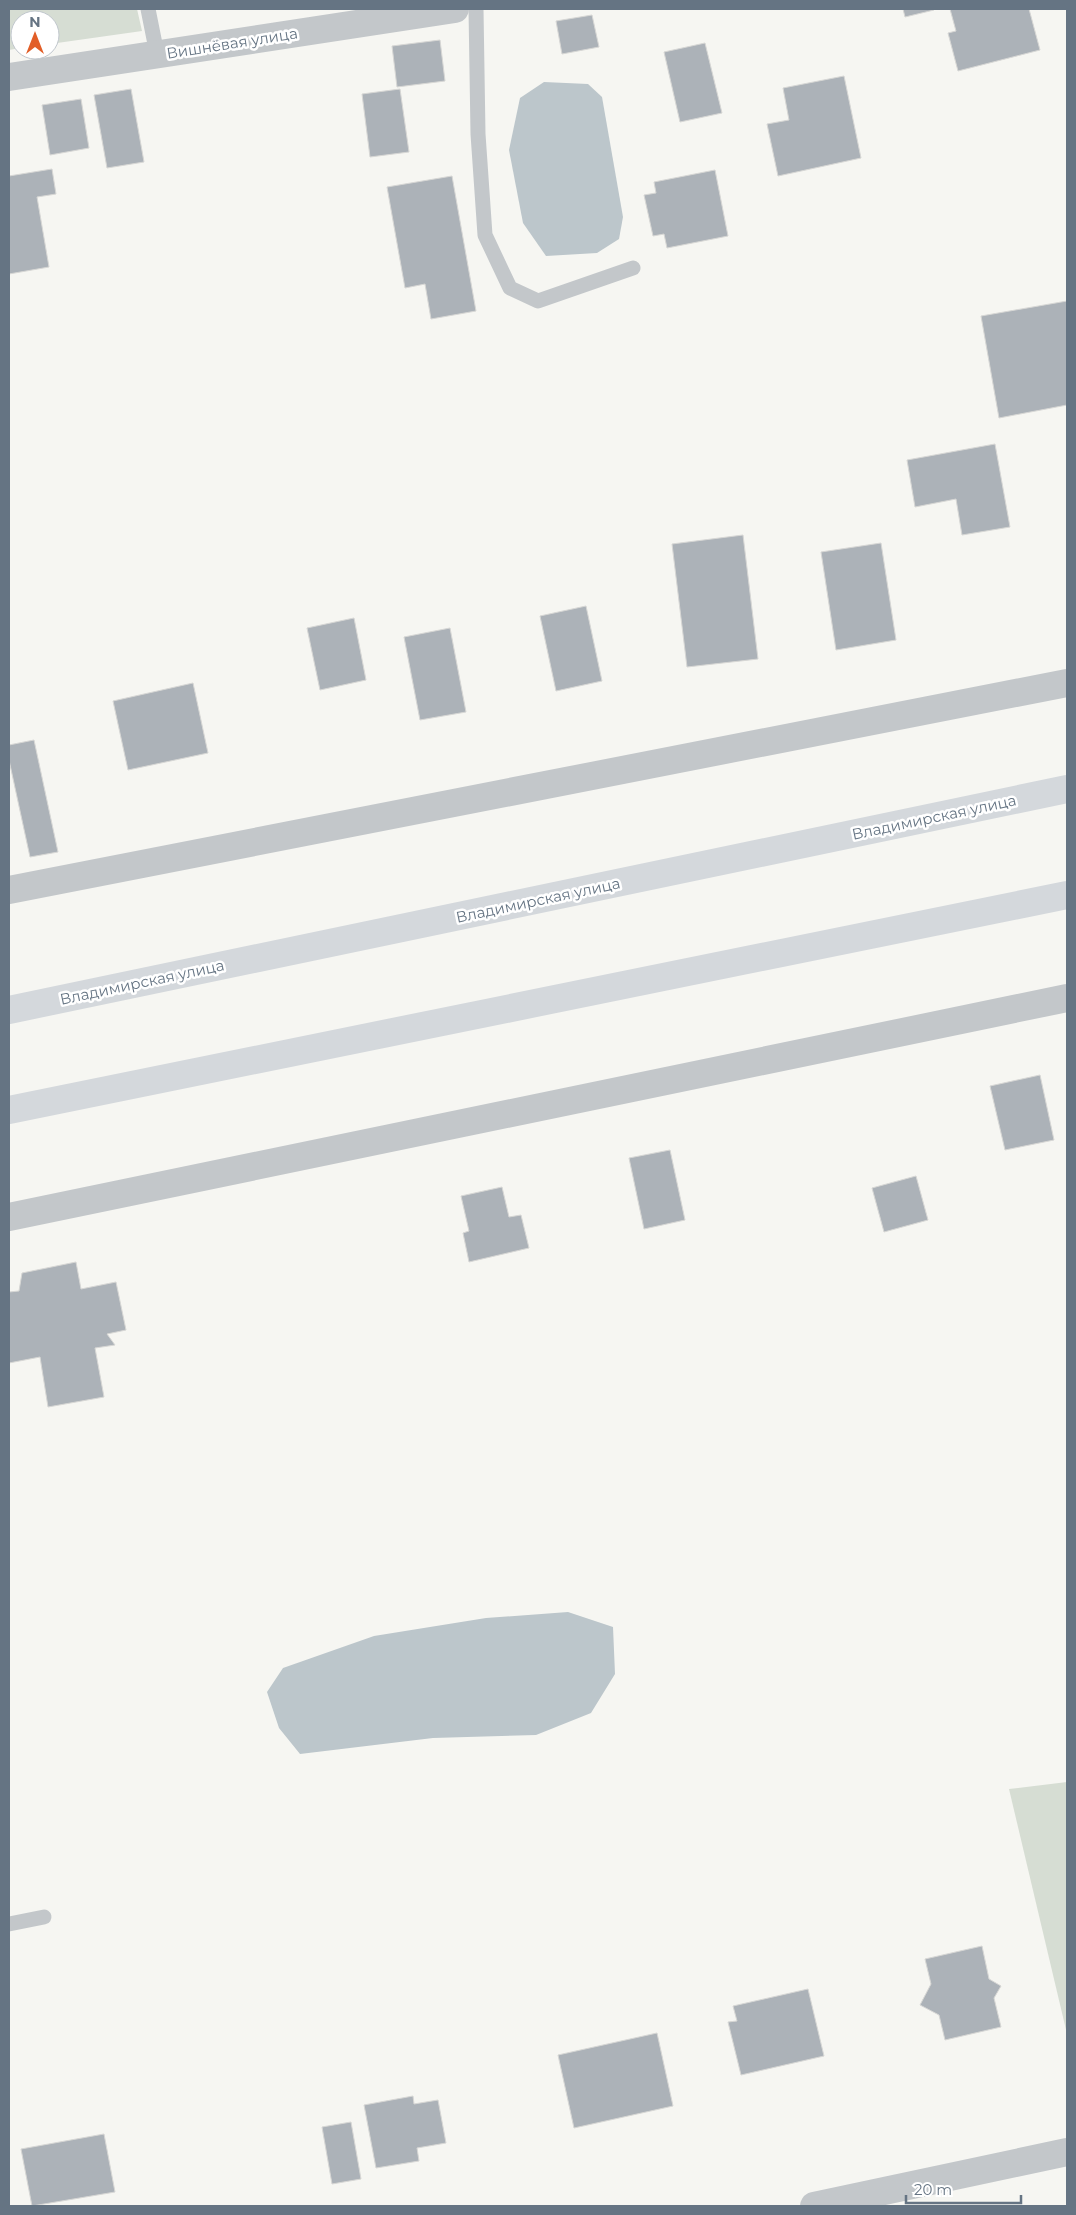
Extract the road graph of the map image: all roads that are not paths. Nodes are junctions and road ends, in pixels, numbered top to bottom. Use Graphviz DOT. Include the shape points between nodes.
graph roads {
  1 [pos="148,9"];
  2 [pos="455,9"];
  3 [pos="476,9"];
  4 [pos="157,54"];
  5 [pos="9,77"];
  6 [pos="633,268"];
  7 [pos="1067,683"];
  8 [pos="1067,789"];
  9 [pos="9,890"];
  10 [pos="1067,894"];
  11 [pos="1067,998"];
  12 [pos="9,1010"];
  13 [pos="9,1110"];
  14 [pos="9,1216"];
  15 [pos="44,1917"];
  16 [pos="9,1924"];
  17 [pos="1067,2152"];
  18 [pos="814,2206"];
  1 -- 4 [label="lane"];
  2 -- 4 [label="street, Вишнёвая улица"];
  3 -- 6 [label="lane" via="478,134 485,235 510,288 538,301"];
  4 -- 5 [label="street, Вишнёвая улица"];
  7 -- 9 [label="street"];
  8 -- 12 [label="highway, Владимирская улица"];
  10 -- 13 [label="highway"];
  11 -- 14 [label="street"];
  15 -- 16 [label="lane"];
  17 -- 18 [label="street"];
}
